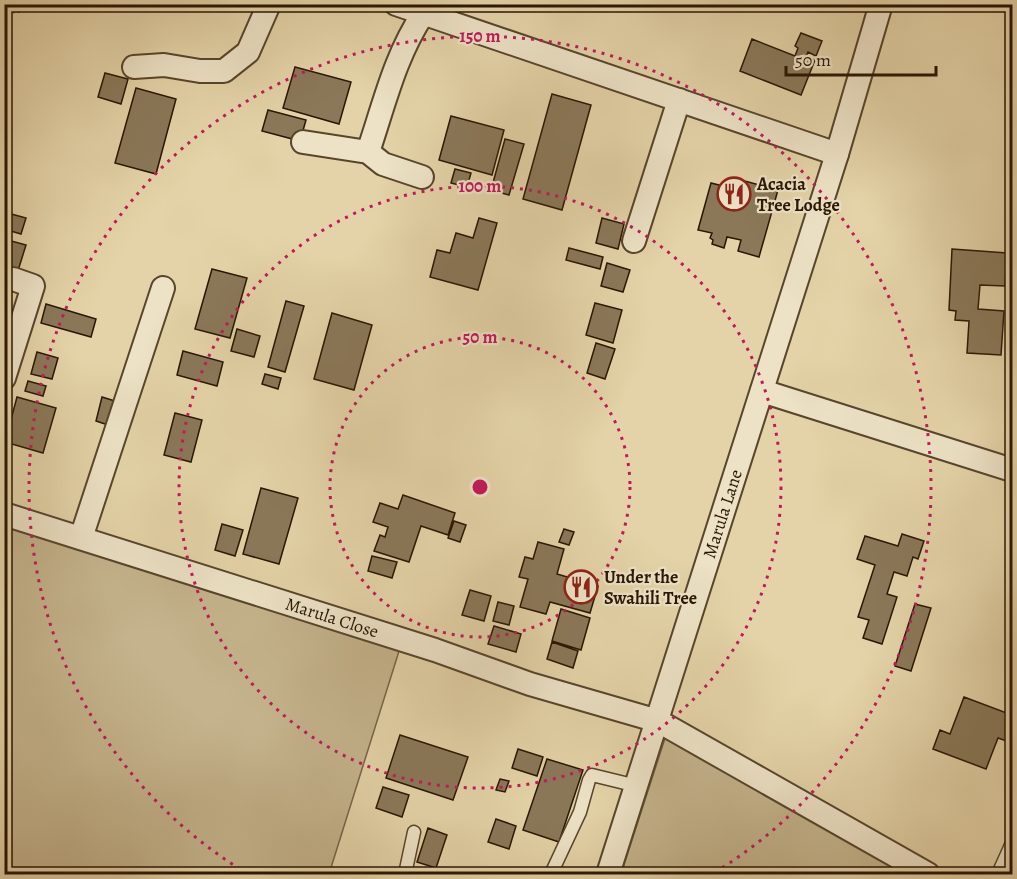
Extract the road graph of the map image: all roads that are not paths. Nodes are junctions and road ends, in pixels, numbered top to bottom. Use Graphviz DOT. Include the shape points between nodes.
graph roads {
  1 [pos="269,4"];
  2 [pos="396,4"];
  3 [pos="881,4"];
  4 [pos="423,14"];
  5 [pos="134,67"];
  6 [pos="679,100"];
  7 [pos="303,142"];
  8 [pos="368,152"];
  9 [pos="837,154"];
  10 [pos="422,177"];
  11 [pos="634,241"];
  12 [pos="13,279"];
  13 [pos="163,288"];
  14 [pos="4,378"];
  15 [pos="762,391"];
  16 [pos="1012,470"];
  17 [pos="4,514"];
  18 [pos="81,538"];
  19 [pos="658,721"];
  20 [pos="637,786"];
  21 [pos="414,832"];
  22 [pos="1012,843"];
  23 [pos="405,874"];
  24 [pos="550,874"];
  25 [pos="608,874"];
  26 [pos="928,874"];
  27 [pos="998,874"];
  1 -- 5 [label="street" via="248,52 224,71 164,65"];
  2 -- 4 [label="street"];
  3 -- 9 [label="street, Marula Lane"];
  4 -- 6 [label="street"];
  4 -- 8 [label="street" via="399,56"];
  6 -- 9 [label="street"];
  6 -- 11 [label="street"];
  7 -- 8 [label="street" via="330,137"];
  8 -- 10 [label="street" via="383,164"];
  9 -- 15 [label="street, Marula Lane"];
  12 -- 14 [label="street" via="33,286"];
  13 -- 18 [label="street"];
  15 -- 16 [label="street"];
  15 -- 19 [label="street, Marula Lane"];
  17 -- 18 [label="street, Marula Close"];
  18 -- 19 [label="street, Marula Close" via="530,684"];
  19 -- 20 [label="street, Marula Lane"];
  19 -- 26 [label="street, Marula Close"];
  20 -- 24 [label="lane" via="592,775 580,812"];
  20 -- 25 [label="street, Marula Lane"];
  21 -- 23 [label="lane"];
  22 -- 27 [label="lane"];
}
